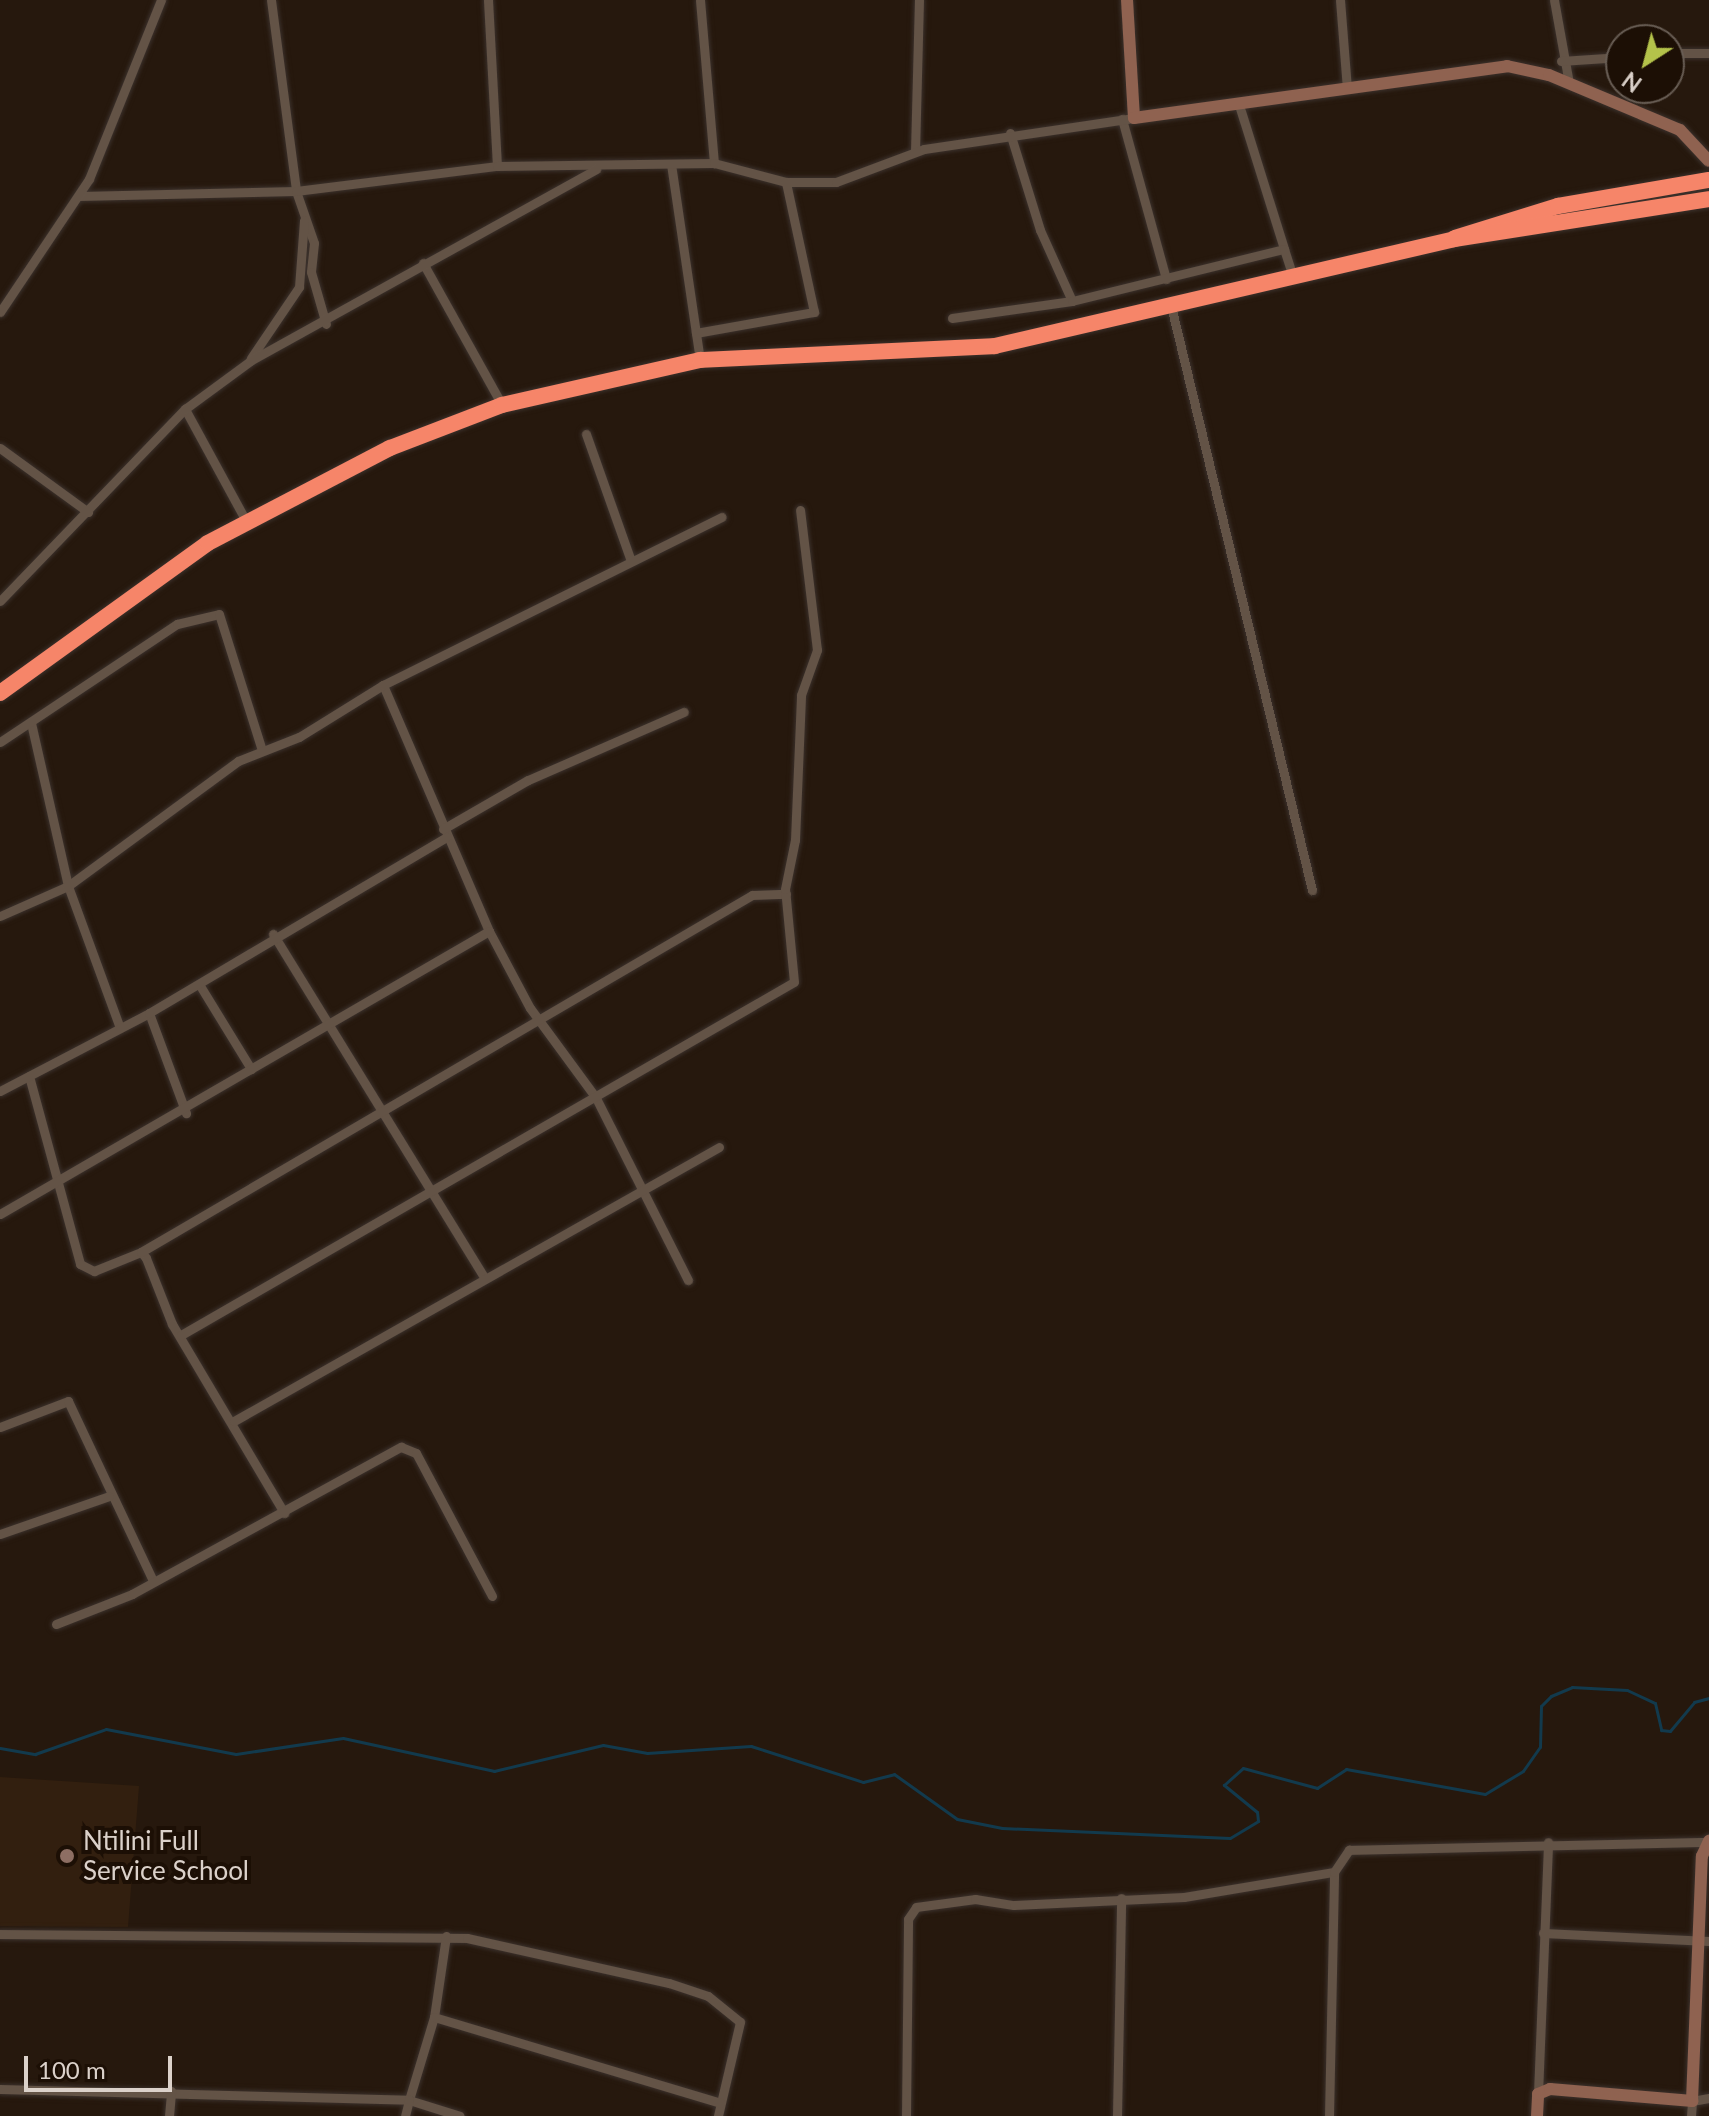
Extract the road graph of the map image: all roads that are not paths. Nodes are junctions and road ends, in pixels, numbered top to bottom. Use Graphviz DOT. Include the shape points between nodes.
graph roads {
  1 [pos="161,0"];
  2 [pos="271,0"];
  3 [pos="488,0"];
  4 [pos="700,0"];
  5 [pos="919,0"];
  6 [pos="1127,0"];
  7 [pos="1340,0"];
  8 [pos="1554,0"];
  9 [pos="1685,53"];
  10 [pos="1709,53"];
  11 [pos="1605,58"];
  12 [pos="1561,61"];
  13 [pos="1569,83"];
  14 [pos="1347,89"];
  15 [pos="1239,105"];
  16 [pos="1128,119"];
  17 [pos="1010,133"];
  18 [pos="915,152"];
  19 [pos="1709,161"];
  20 [pos="714,163"];
  21 [pos="671,164"];
  22 [pos="497,166"];
  23 [pos="601,166"];
  24 [pos="1709,180"];
  25 [pos="786,182"];
  26 [pos="296,191"];
  27 [pos="79,196"];
  28 [pos="1709,199"];
  29 [pos="1454,239"];
  30 [pos="1284,249"];
  31 [pos="423,263"];
  32 [pos="307,273"];
  33 [pos="1293,277"];
  34 [pos="1166,279"];
  35 [pos="1072,301"];
  36 [pos="1171,306"];
  37 [pos="0,312"];
  38 [pos="952,318"];
  39 [pos="326,324"];
  40 [pos="696,333"];
  41 [pos="700,360"];
  42 [pos="250,361"];
  43 [pos="502,405"];
  44 [pos="185,409"];
  45 [pos="586,434"];
  46 [pos="0,448"];
  47 [pos="800,510"];
  48 [pos="88,512"];
  49 [pos="722,517"];
  50 [pos="246,521"];
  51 [pos="631,561"];
  52 [pos="0,601"];
  53 [pos="383,685"];
  54 [pos="0,693"];
  55 [pos="684,712"];
  56 [pos="31,723"];
  57 [pos="0,742"];
  58 [pos="262,750"];
  59 [pos="445,833"];
  60 [pos="68,886"];
  61 [pos="1312,890"];
  62 [pos="786,894"];
  63 [pos="0,916"];
  64 [pos="489,931"];
  65 [pos="273,934"];
  66 [pos="199,984"];
  67 [pos="149,1013"];
  68 [pos="540,1018"];
  69 [pos="326,1020"];
  70 [pos="120,1028"];
  71 [pos="251,1069"];
  72 [pos="29,1076"];
  73 [pos="0,1091"];
  74 [pos="596,1098"];
  75 [pos="380,1108"];
  76 [pos="186,1113"];
  77 [pos="719,1147"];
  78 [pos="61,1183"];
  79 [pos="647,1187"];
  80 [pos="434,1190"];
  81 [pos="0,1214"];
  82 [pos="141,1252"];
  83 [pos="484,1277"];
  84 [pos="688,1280"];
  85 [pos="181,1335"];
  86 [pos="234,1421"];
  87 [pos="0,1427"];
  88 [pos="109,1496"];
  89 [pos="284,1513"];
  90 [pos="0,1534"];
  91 [pos="153,1581"];
  92 [pos="492,1596"];
  93 [pos="56,1624"];
  94 [pos="1548,1842"];
  95 [pos="1708,1842"];
  96 [pos="1334,1872"];
  97 [pos="1121,1898"];
  98 [pos="1543,1933"];
  99 [pos="0,1934"];
  100 [pos="446,1936"];
  101 [pos="1705,1941"];
  102 [pos="434,2017"];
  103 [pos="0,2089"];
  104 [pos="171,2091"];
  105 [pos="1538,2094"];
  106 [pos="1709,2098"];
  107 [pos="409,2100"];
  108 [pos="1692,2101"];
  109 [pos="720,2103"];
  110 [pos="169,2116"];
  111 [pos="405,2116"];
  112 [pos="460,2116"];
  113 [pos="718,2116"];
  114 [pos="906,2116"];
  115 [pos="1117,2116"];
  116 [pos="1329,2116"];
  117 [pos="1537,2116"];
  118 [pos="1691,2116"];
  1 -- 27 [label="street" via="110,135"];
  2 -- 26 [label="street"];
  3 -- 22 [label="street"];
  4 -- 20 [label="street"];
  5 -- 18 [label="street"];
  6 -- 16 [label="street"];
  7 -- 14 [label="street"];
  8 -- 12 [label="street"];
  9 -- 10 [label="street"];
  11 -- 12 [label="street"];
  12 -- 13 [label="street"];
  13 -- 14 [label="street" via="1507,66"];
  13 -- 19 [label="street" via="1680,130"];
  14 -- 15 [label="street"];
  15 -- 16 [label="street"];
  15 -- 30 [label="street"];
  16 -- 17 [label="street"];
  16 -- 34 [label="street"];
  17 -- 18 [label="street"];
  17 -- 35 [label="street" via="1040,230"];
  18 -- 25 [label="street" via="854,179"];
  20 -- 21 [label="street"];
  20 -- 25 [label="street"];
  21 -- 23 [label="street"];
  21 -- 40 [label="street"];
  22 -- 23 [label="street"];
  22 -- 26 [label="street"];
  23 -- 31 [label="street"];
  24 -- 29 [label="highway" via="1545,209"];
  25 -- 40 [label="street" via="814,312"];
  26 -- 27 [label="street"];
  26 -- 32 [label="street" via="305,217"];
  27 -- 37 [label="street"];
  28 -- 29 [label="highway"];
  29 -- 33 [label="highway"];
  30 -- 33 [label="street"];
  30 -- 34 [label="street"];
  31 -- 39 [label="street"];
  31 -- 43 [label="street"];
  32 -- 39 [label="street"];
  32 -- 42 [label="street"];
  33 -- 36 [label="highway"];
  34 -- 35 [label="street"];
  35 -- 38 [label="street"];
  36 -- 41 [label="highway" via="995,346"];
  36 -- 61 [label="street"];
  39 -- 42 [label="street"];
  40 -- 41 [label="street"];
  41 -- 43 [label="highway"];
  42 -- 44 [label="street"];
  43 -- 50 [label="highway" via="390,448"];
  44 -- 48 [label="street"];
  44 -- 50 [label="street"];
  45 -- 51 [label="street"];
  46 -- 48 [label="street"];
  47 -- 62 [label="street" via="817,650 801,695"];
  48 -- 52 [label="street"];
  49 -- 51 [label="street"];
  50 -- 54 [label="highway"];
  51 -- 53 [label="street"];
  53 -- 58 [label="street" via="299,737"];
  53 -- 59 [label="street"];
  55 -- 59 [label="street" via="541,773"];
  56 -- 57 [label="street"];
  56 -- 58 [label="street" via="177,624 219,614"];
  56 -- 60 [label="street"];
  58 -- 60 [label="street"];
  59 -- 64 [label="street"];
  59 -- 65 [label="street"];
  60 -- 63 [label="street"];
  60 -- 70 [label="street"];
  62 -- 68 [label="street" via="752,895"];
  62 -- 74 [label="street" via="794,982"];
  64 -- 68 [label="street"];
  64 -- 69 [label="street"];
  65 -- 66 [label="street"];
  65 -- 69 [label="street"];
  66 -- 67 [label="street"];
  66 -- 71 [label="street"];
  67 -- 70 [label="street"];
  67 -- 76 [label="street"];
  68 -- 74 [label="street"];
  68 -- 75 [label="street"];
  69 -- 71 [label="street"];
  69 -- 75 [label="street"];
  70 -- 72 [label="street"];
  71 -- 76 [label="street"];
  72 -- 73 [label="street"];
  72 -- 78 [label="street"];
  74 -- 79 [label="street"];
  74 -- 80 [label="street"];
  75 -- 80 [label="street"];
  75 -- 82 [label="street"];
  76 -- 78 [label="street"];
  77 -- 79 [label="street"];
  78 -- 81 [label="street"];
  78 -- 82 [label="street" via="80,1264 94,1271"];
  79 -- 83 [label="street"];
  79 -- 84 [label="street"];
  80 -- 83 [label="street"];
  80 -- 85 [label="street"];
  82 -- 85 [label="street"];
  83 -- 86 [label="street" via="301,1389"];
  85 -- 86 [label="street"];
  86 -- 89 [label="street"];
  87 -- 88 [label="street" via="68,1401"];
  88 -- 90 [label="street"];
  88 -- 91 [label="street"];
  89 -- 91 [label="street"];
  89 -- 92 [label="street" via="410,1447"];
  91 -- 93 [label="street"];
  94 -- 95 [label="street"];
  94 -- 96 [label="street" via="1361,1848 1344,1854"];
  94 -- 98 [label="street"];
  95 -- 101 [label="street"];
  96 -- 97 [label="street" via="1232,1892"];
  96 -- 116 [label="street"];
  97 -- 114 [label="street" via="1014,1905 966,1900 910,1912"];
  97 -- 115 [label="street"];
  98 -- 101 [label="street"];
  98 -- 105 [label="street"];
  99 -- 100 [label="street"];
  100 -- 102 [label="street"];
  100 -- 109 [label="street" via="669,1983 724,2006 740,2030"];
  101 -- 108 [label="street"];
  102 -- 107 [label="street"];
  102 -- 109 [label="street"];
  103 -- 104 [label="street"];
  104 -- 107 [label="street"];
  104 -- 110 [label="street"];
  105 -- 108 [label="street" via="1557,2089"];
  105 -- 117 [label="street"];
  106 -- 108 [label="street"];
  107 -- 111 [label="street"];
  107 -- 112 [label="street"];
  108 -- 118 [label="street"];
  109 -- 113 [label="street"];
}
